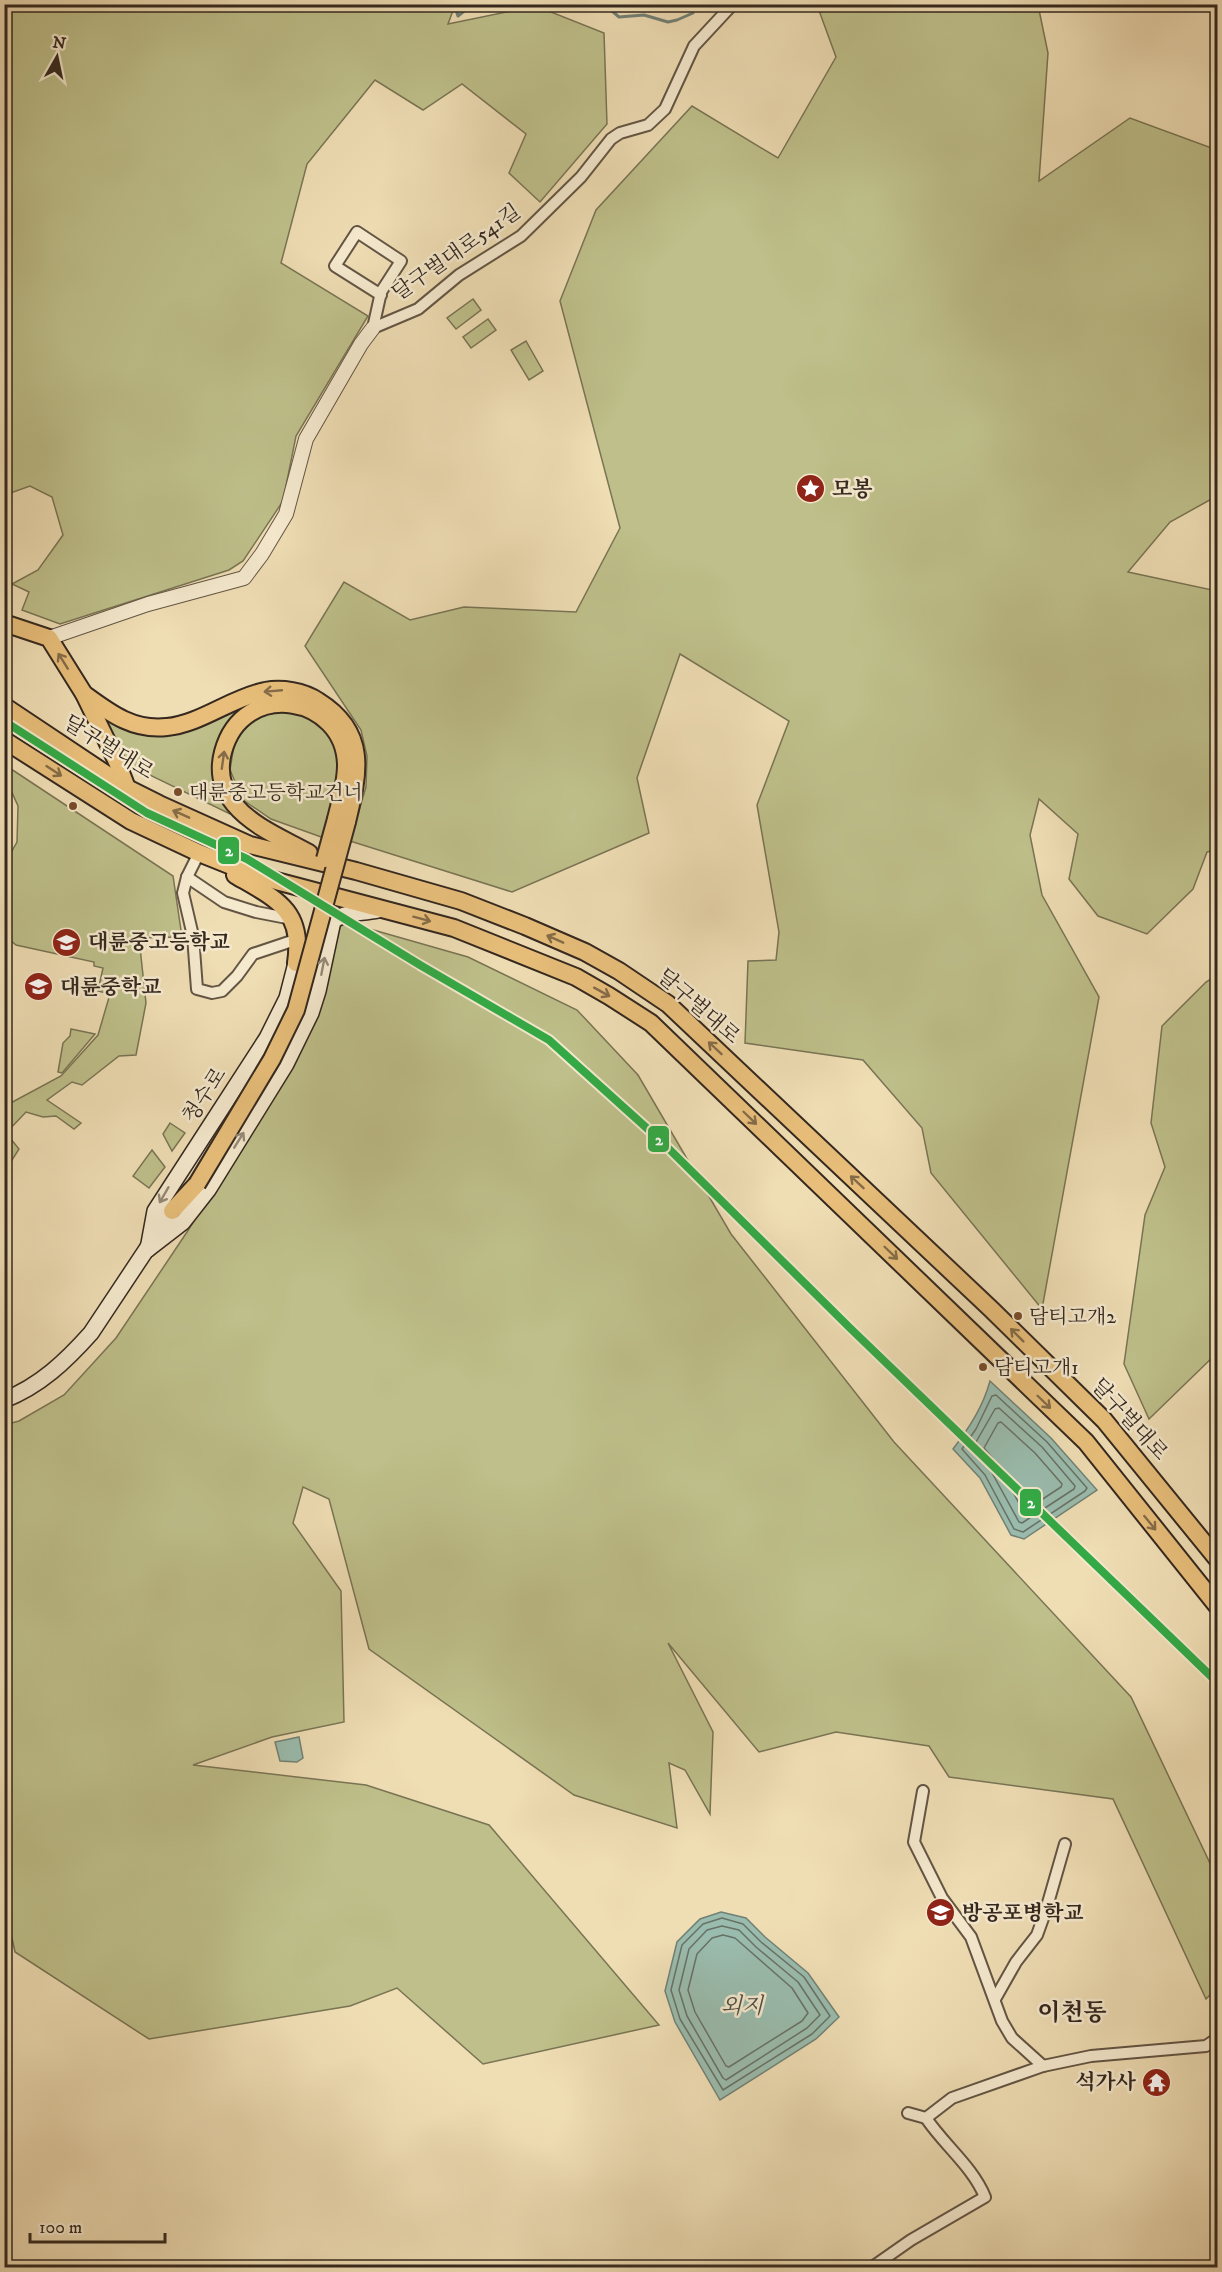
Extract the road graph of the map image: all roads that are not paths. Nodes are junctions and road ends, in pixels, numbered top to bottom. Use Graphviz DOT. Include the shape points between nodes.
graph roads {
  1 [pos="733,4"];
  2 [pos="381,295"];
  3 [pos="373,328"];
  4 [pos="4,623"];
  5 [pos="49,639"];
  6 [pos="84,694"];
  7 [pos="4,706"];
  8 [pos="4,740"];
  9 [pos="127,788"];
  10 [pos="341,820"];
  11 [pos="205,855"];
  12 [pos="356,871"];
  13 [pos="187,878"];
  14 [pos="383,908"];
  15 [pos="292,919"];
  16 [pos="298,939"];
  17 [pos="296,963"];
  18 [pos="198,1184"];
  19 [pos="172,1212"];
  20 [pos="148,1249"];
  21 [pos="5,1399"];
  22 [pos="1218,1560"];
  23 [pos="1218,1607"];
  24 [pos="923,1791"];
  25 [pos="1065,1844"];
  26 [pos="995,1999"];
  27 [pos="1218,2038"];
  28 [pos="1043,2066"];
  29 [pos="908,2113"];
  30 [pos="926,2118"];
  31 [pos="871,2268"];
  1 -- 3 [label="street, 달구벌대로541길" via="694,46 665,109 648,125 610,139 581,177 521,236 459,275 418,309"];
  2 -- 2 [label="street" via="401,261 357,232 335,266"];
  2 -- 3 [label="street"];
  3 -- 5 [label="street" via="306,439 286,514 244,578 148,604"];
  4 -- 5 [label="main road"];
  6 -- 5 [label="main road, one-way"];
  6 -- 9 [label="main road"];
  10 -- 6 [label="main road, one-way" via="356,784 356,754 348,728 335,711 310,696 286,690 267,691 168,727 142,727 113,715"];
  7 -- 9 [label="main road, 달구벌대로"];
  8 -- 11 [label="main road, one-way" via="131,822"];
  12 -- 9 [label="main road, 달구벌대로, one-way" via="250,845"];
  12 -- 10 [label="main road, one-way" via="311,854 252,822 232,802 221,775 222,759 238,721 261,706 290,703 314,711 331,724 344,749 346,765"];
  10 -- 18 [label="main road, bridge" via="287,1006"];
  11 -- 13 [label="street"];
  11 -- 14 [label="main road" via="244,871"];
  11 -- 15 [label="main road" via="270,896"];
  22 -- 12 [label="main road, 달구벌대로, one-way" via="1104,1420 668,1004 619,971 550,936 461,901"];
  13 -- 15 [label="street" via="225,902"];
  13 -- 16 [label="street" via="183,893 193,936 197,989 222,991 253,954"];
  18 -- 14 [label="main road, one-way" via="286,1064 311,1013 333,921 354,911"];
  14 -- 23 [label="main road, one-way" via="454,928 556,969 651,1023 1086,1442"];
  15 -- 16 [label="main road"];
  16 -- 17 [label="main road"];
  17 -- 20 [label="main road, 청수로, one-way" via="287,998 267,1038 155,1211"];
  18 -- 19 [label="main road"];
  18 -- 20 [label="main road" via="183,1222"];
  19 -- 20 [label="main road, 청수로"];
  20 -- 21 [label="main road, 청수로" via="91,1333 75,1350 29,1389"];
  24 -- 26 [label="street" via="914,1842 942,1898 971,1937"];
  25 -- 26 [label="street" via="1037,1935"];
  26 -- 28 [label="street" via="1012,2038"];
  27 -- 28 [label="street" via="1206,2046 1091,2056"];
  28 -- 30 [label="street" via="952,2098"];
  29 -- 30 [label="street"];
  30 -- 31 [label="street" via="979,2183 985,2198"];
}
